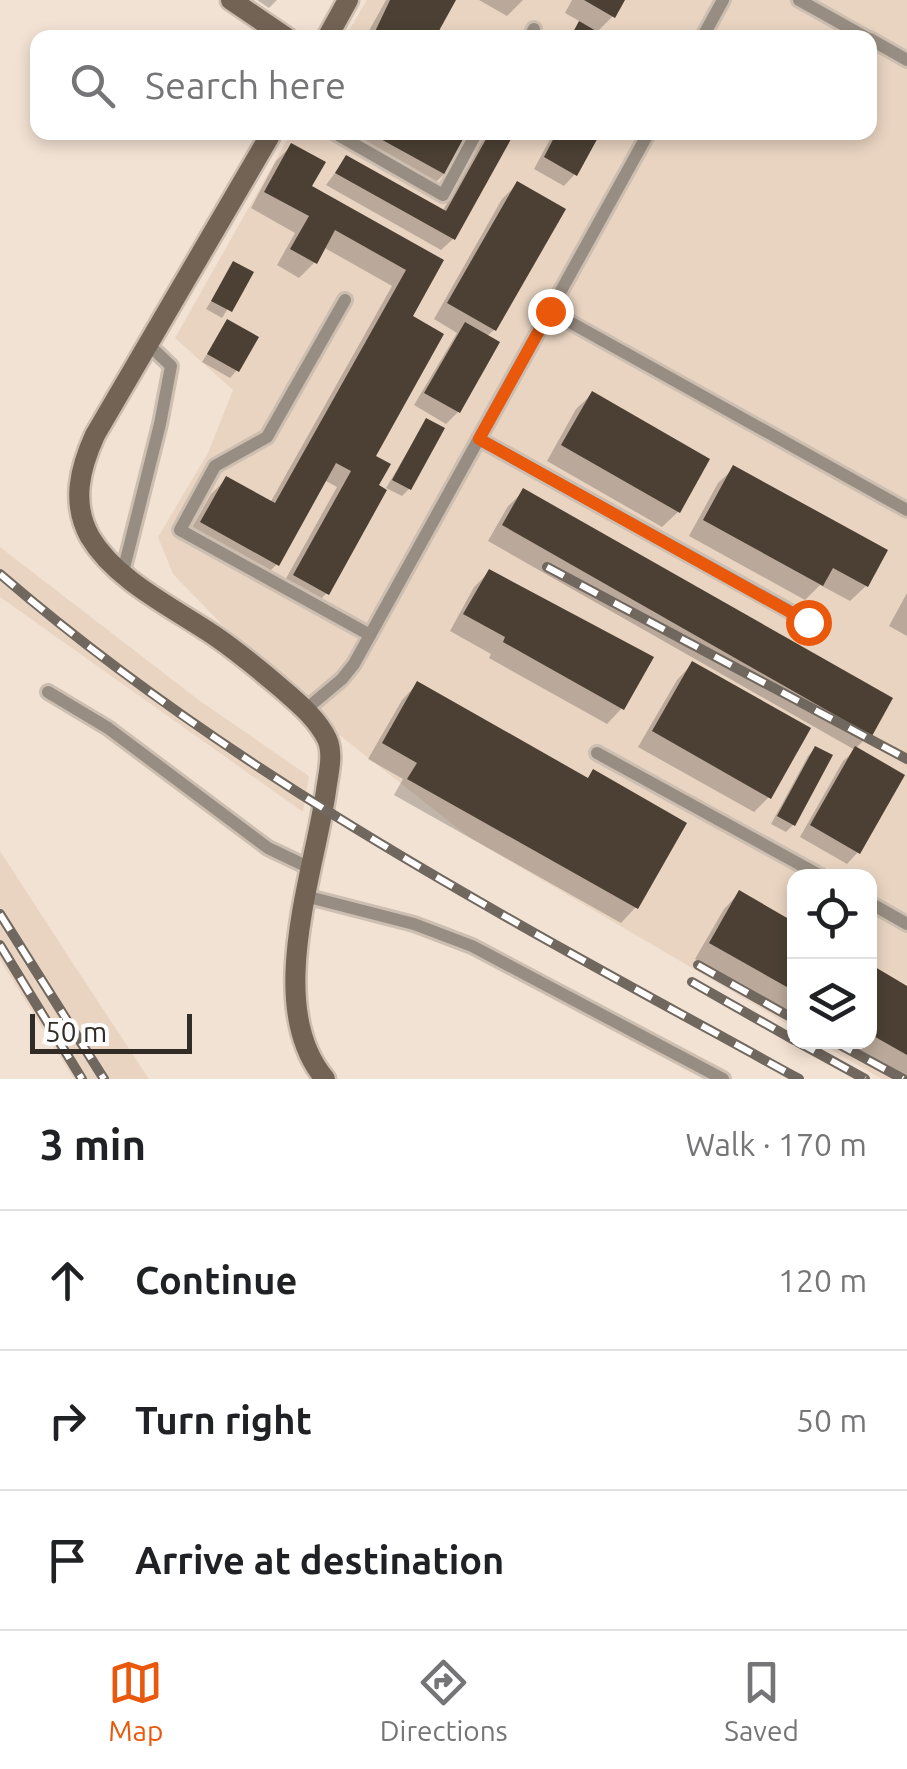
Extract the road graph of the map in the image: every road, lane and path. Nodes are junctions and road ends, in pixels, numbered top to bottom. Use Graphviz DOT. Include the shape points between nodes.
graph roads {
  1 [pos="230,0"];
  2 [pos="348,0"];
  3 [pos="723,0"];
  4 [pos="799,0"];
  5 [pos="275,30"];
  6 [pos="331,30"];
  7 [pos="706,30"];
  8 [pos="853,30"];
  9 [pos="877,43"];
  10 [pos="907,60"];
  11 [pos="267,140"];
  12 [pos="348,140"];
  13 [pos="472,140"];
  14 [pos="645,140"];
  15 [pos="344,300"];
  16 [pos="550,311"];
  17 [pos="148,344"];
  18 [pos="479,439"];
  19 [pos="907,510"];
  20 [pos="123,572"];
  21 [pos="808,622"];
  22 [pos="370,635"];
  23 [pos="48,692"];
  24 [pos="305,710"];
  25 [pos="597,753"];
  26 [pos="310,868"];
  27 [pos="808,869"];
  28 [pos="305,896"];
  29 [pos="877,908"];
  30 [pos="907,924"];
  31 [pos="325,1079"];
  32 [pos="723,1079"];
  1 -- 5 [label="street"];
  2 -- 6 [label="street"];
  3 -- 7 [label="lane"];
  4 -- 8 [label="lane"];
  9 -- 10 [label="lane"];
  11 -- 17 [label="street"];
  12 -- 13 [label="lane" via="444,195"];
  14 -- 16 [label="lane"];
  15 -- 22 [label="lane" via="267,437 214,466 180,530"];
  16 -- 18 [label="lane"];
  16 -- 19 [label="lane"];
  17 -- 20 [label="lane" via="171,366"];
  17 -- 20 [label="street" via="95,435 78,484 90,536"];
  18 -- 21 [label="lane"];
  18 -- 22 [label="lane"];
  20 -- 24 [label="street"];
  22 -- 24 [label="lane" via="342,679"];
  23 -- 26 [label="lane" via="108,728 268,848"];
  24 -- 26 [label="street" via="328,741 330,760"];
  25 -- 27 [label="lane"];
  26 -- 28 [label="street"];
  28 -- 31 [label="street" via="300,1030 307,1055"];
  28 -- 32 [label="lane" via="472,946"];
  29 -- 30 [label="lane"];
}
